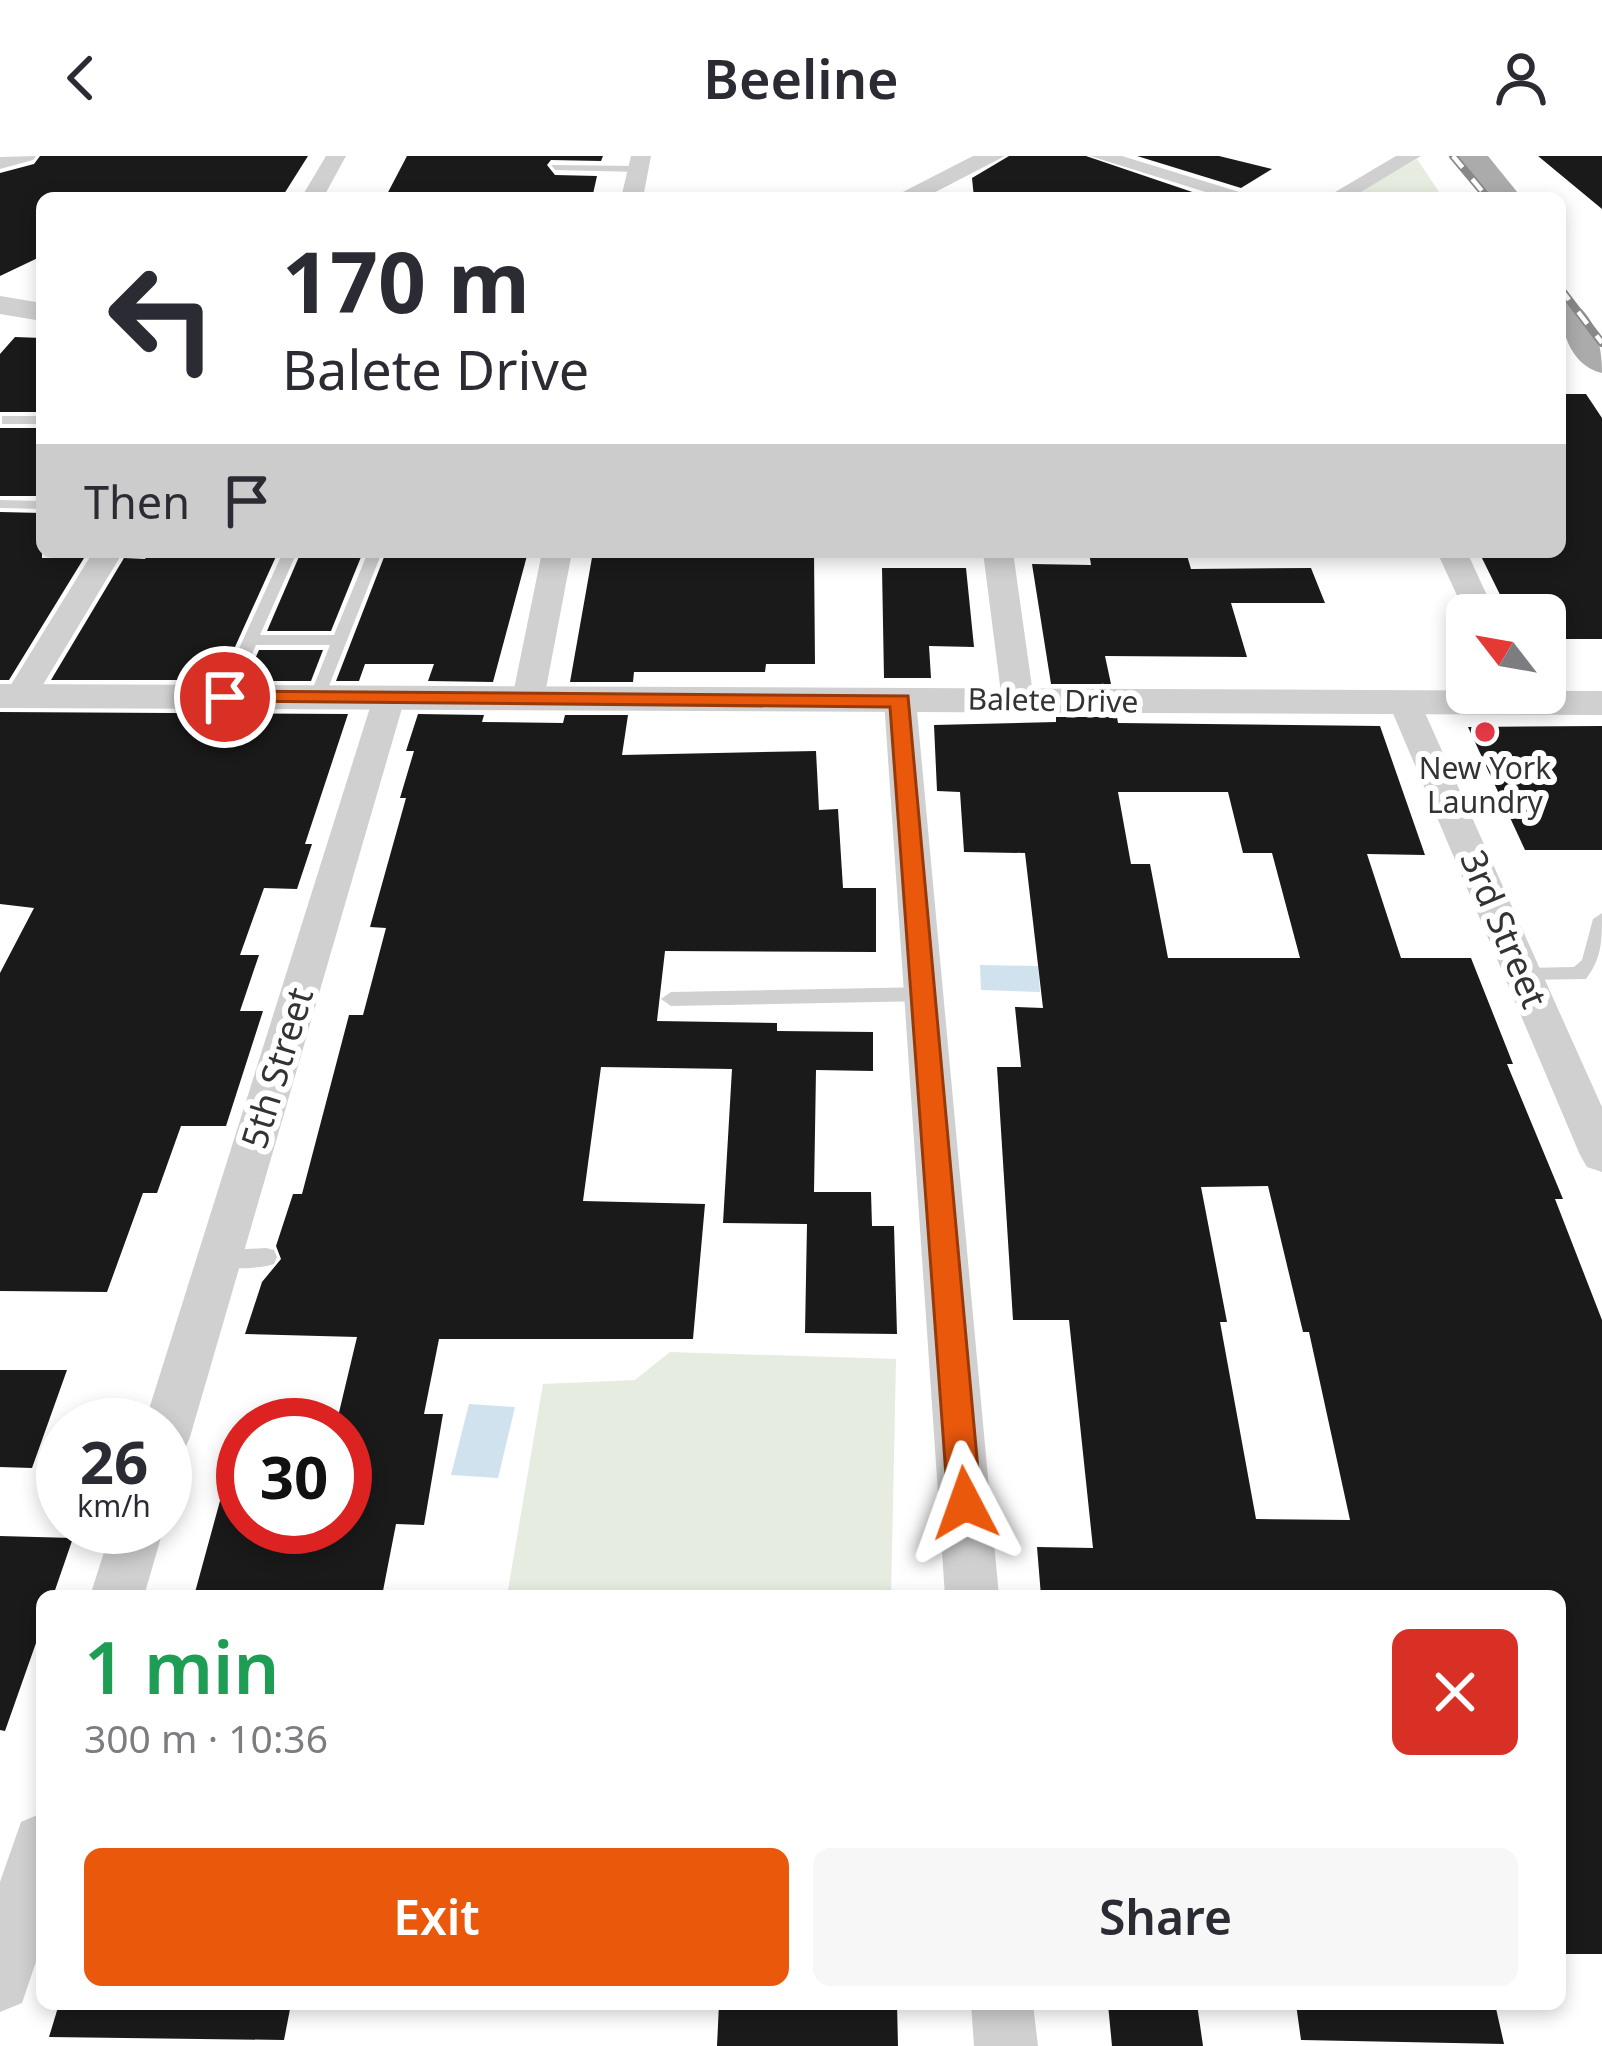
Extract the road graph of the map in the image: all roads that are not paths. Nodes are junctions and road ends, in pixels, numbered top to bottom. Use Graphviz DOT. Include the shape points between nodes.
graph roads {
  1 [pos="26,156"];
  2 [pos="336,156"];
  3 [pos="993,156"];
  4 [pos="1100,156"];
  5 [pos="1411,156"];
  6 [pos="1442,156"];
  7 [pos="1472,156"];
  8 [pos="640,162"];
  9 [pos="0,163"];
  10 [pos="556,167"];
  11 [pos="945,189"];
  12 [pos="315,192"];
  13 [pos="633,192"];
  14 [pos="1227,192"];
  15 [pos="1347,192"];
  16 [pos="1469,192"];
  17 [pos="1501,192"];
  18 [pos="1566,274"];
  19 [pos="0,305"];
  20 [pos="36,311"];
  21 [pos="1566,316"];
  22 [pos="1602,319"];
  23 [pos="1602,362"];
  24 [pos="2,420"];
  25 [pos="36,420"];
  26 [pos="0,504"];
  27 [pos="36,505"];
  28 [pos="104,558"];
  29 [pos="287,558"];
  30 [pos="373,558"];
  31 [pos="556,558"];
  32 [pos="999,558"];
  33 [pos="1455,558"];
  34 [pos="1471,594"];
  35 [pos="249,640"];
  36 [pos="340,640"];
  37 [pos="10,696"];
  38 [pos="225,697"];
  39 [pos="316,698"];
  40 [pos="389,698"];
  41 [pos="528,699"];
  42 [pos="900,700"];
  43 [pos="1018,701"];
  44 [pos="1566,701"];
  45 [pos="1446,702"];
  46 [pos="1602,703"];
  47 [pos="1405,704"];
  48 [pos="1602,919"];
  49 [pos="1524,975"];
  50 [pos="927,994"];
  51 [pos="671,999"];
  52 [pos="1602,1155"];
  53 [pos="266,1257"];
  54 [pos="220,1258"];
  55 [pos="177,1398"];
  56 [pos="130,1554"];
  57 [pos="119,1590"];
  58 [pos="972,1590"];
  59 [pos="36,1863"];
  60 [pos="0,1981"];
  61 [pos="1003,2010"];
  62 [pos="1006,2046"];
  1 -- 9 [label="street"];
  2 -- 12 [label="street"];
  3 -- 11 [label="street"];
  4 -- 14 [label="street"];
  5 -- 15 [label="street"];
  6 -- 16 [label="main road"];
  7 -- 17 [label="main road"];
  8 -- 10 [label="lane"];
  8 -- 13 [label="street"];
  18 -- 22 [label="main road"];
  19 -- 20 [label="street"];
  21 -- 23 [label="main road"];
  24 -- 25 [label="lane"];
  26 -- 27 [label="lane"];
  28 -- 37 [label="street"];
  29 -- 35 [label="lane"];
  30 -- 36 [label="lane"];
  31 -- 41 [label="street"];
  32 -- 43 [label="street"];
  33 -- 34 [label="street"];
  35 -- 36 [label="lane"];
  35 -- 38 [label="lane"];
  36 -- 39 [label="lane"];
  37 -- 38 [label="street, Balete Drive"];
  38 -- 39 [label="street, Balete Drive"];
  39 -- 40 [label="street, Balete Drive"];
  40 -- 41 [label="street, Balete Drive"];
  40 -- 54 [label="street, 5th Street"];
  41 -- 42 [label="street, Balete Drive"];
  42 -- 43 [label="street, Balete Drive"];
  42 -- 50 [label="street"];
  43 -- 47 [label="street, Balete Drive"];
  44 -- 46 [label="street, Balete Drive"];
  45 -- 47 [label="street, Balete Drive"];
  47 -- 49 [label="street, 3rd Street"];
  48 -- 49 [label="lane" via="1595,955 1579,974"];
  49 -- 52 [label="street, 3rd Street"];
  50 -- 51 [label="lane"];
  50 -- 58 [label="street"];
  53 -- 54 [label="lane"];
  54 -- 55 [label="street, 5th Street"];
  56 -- 57 [label="street"];
  59 -- 60 [label="street"];
  61 -- 62 [label="street"];
}
